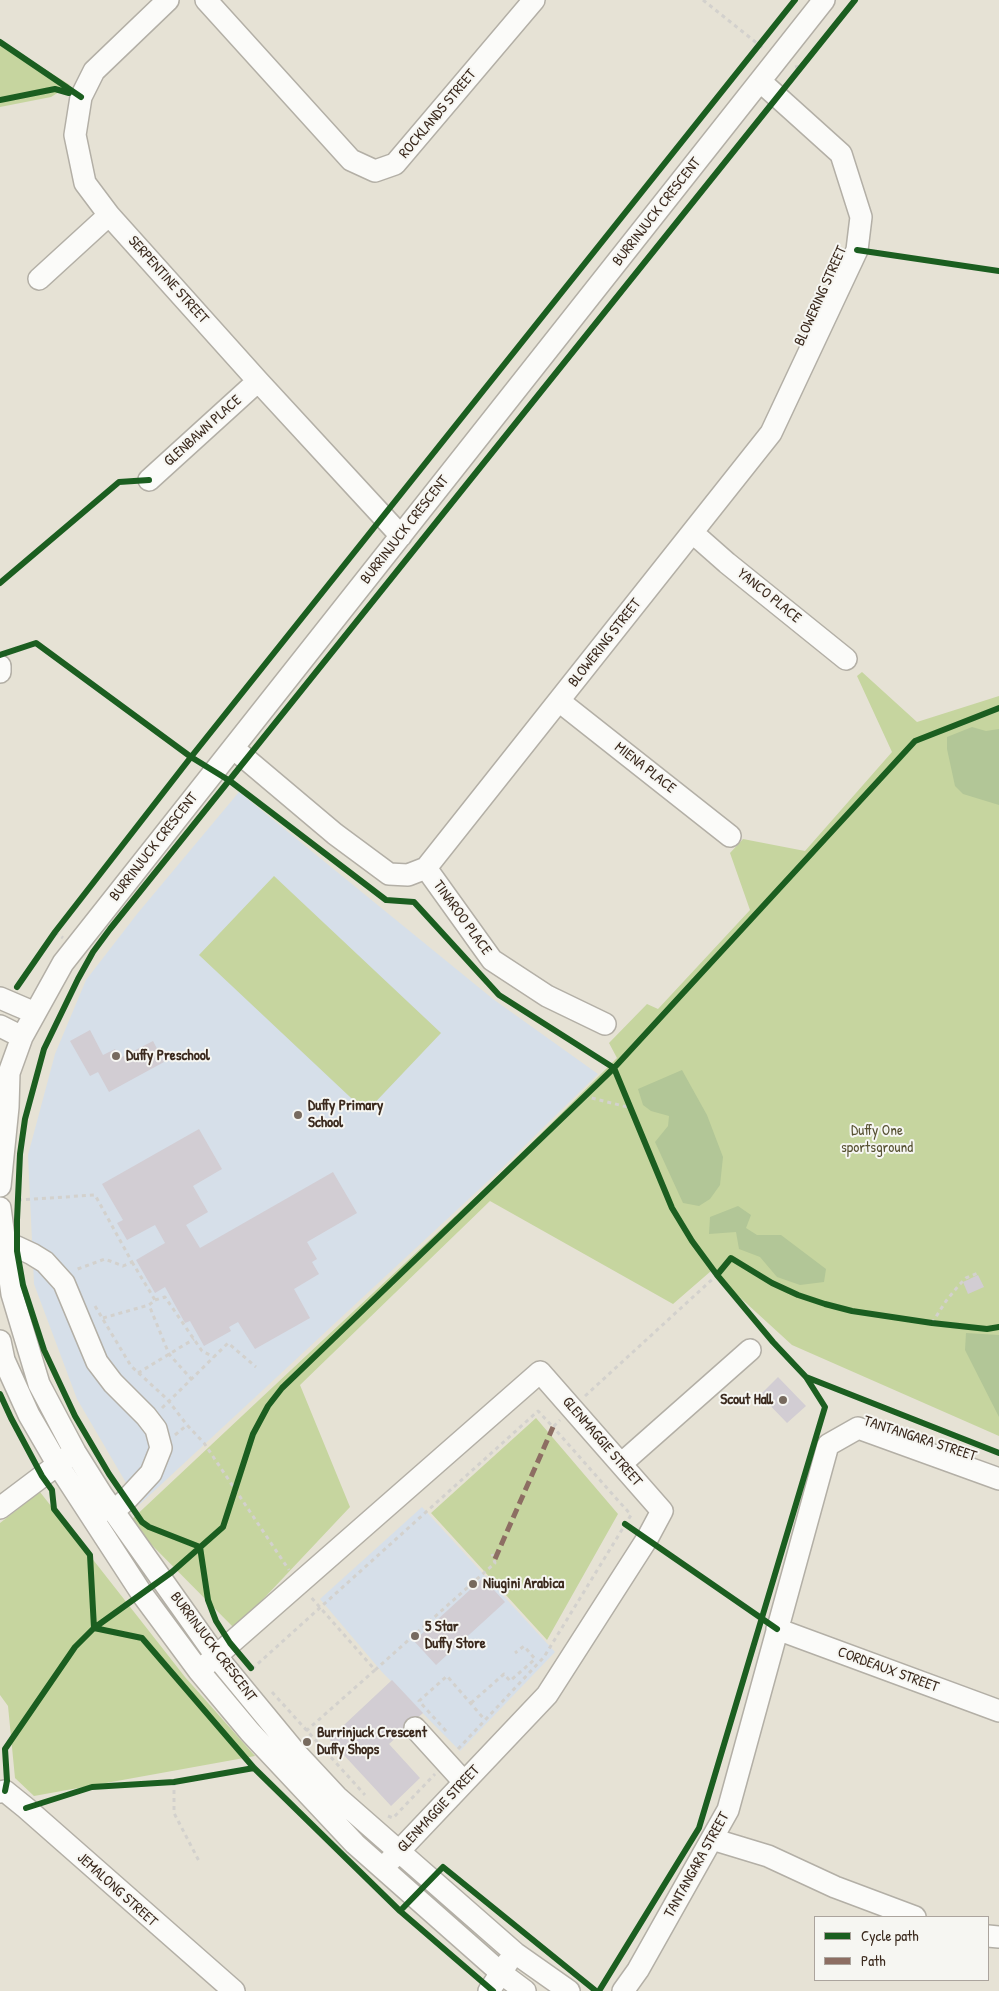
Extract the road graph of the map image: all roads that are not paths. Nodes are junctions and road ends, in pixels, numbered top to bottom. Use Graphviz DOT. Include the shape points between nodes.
graph roads {
  1 [pos="168,0"];
  2 [pos="206,0"];
  3 [pos="534,0"];
  4 [pos="824,0"];
  5 [pos="760,81"];
  6 [pos="109,215"];
  7 [pos="39,279"];
  8 [pos="258,381"];
  9 [pos="148,480"];
  10 [pos="693,533"];
  11 [pos="401,536"];
  12 [pos="846,659"];
  13 [pos="0,666"];
  14 [pos="0,672"];
  15 [pos="559,701"];
  16 [pos="233,748"];
  17 [pos="730,836"];
  18 [pos="426,868"];
  19 [pos="0,998"];
  20 [pos="35,1013"];
  21 [pos="605,1024"];
  22 [pos="0,1026"];
  23 [pos="22,1037"];
  24 [pos="5,1080"];
  25 [pos="10,1199"];
  26 [pos="3,1248"];
  27 [pos="0,1341"];
  28 [pos="750,1350"];
  29 [pos="75,1452"];
  30 [pos="58,1464"];
  31 [pos="621,1464"];
  32 [pos="999,1479"];
  33 [pos="0,1508"];
  34 [pos="86,1508"];
  35 [pos="114,1511"];
  36 [pos="777,1629"];
  37 [pos="223,1650"];
  38 [pos="199,1671"];
  39 [pos="999,1711"];
  40 [pos="415,1728"];
  41 [pos="464,1782"];
  42 [pos="0,1792"];
  43 [pos="712,1839"];
  44 [pos="399,1852"];
  45 [pos="383,1868"];
  46 [pos="912,1916"];
  47 [pos="523,1958"];
  48 [pos="514,1985"];
  49 [pos="232,1990"];
  50 [pos="489,1991"];
  51 [pos="568,1991"];
  52 [pos="623,1991"];
  1 -- 6 [label="street, SERPENTINE STREET" via="94,71 81,97 75,135 85,183"];
  2 -- 3 [label="street, ROCKLANDS STREET" via="351,160 375,171 395,164"];
  4 -- 5 [label="street, BURRINJUCK CRESCENT"];
  5 -- 10 [label="street, BLOWERING STREET" via="840,154 861,217 857,250 772,433"];
  5 -- 11 [label="street, BURRINJUCK CRESCENT"];
  6 -- 7 [label="street"];
  6 -- 8 [label="street, SERPENTINE STREET"];
  8 -- 9 [label="street, GLENBAWN PLACE"];
  8 -- 11 [label="street, SERPENTINE STREET"];
  10 -- 12 [label="street, YANCO PLACE"];
  10 -- 15 [label="street, BLOWERING STREET"];
  11 -- 16 [label="street, BURRINJUCK CRESCENT"];
  13 -- 14 [label="street"];
  15 -- 17 [label="street, MIENA PLACE"];
  15 -- 18 [label="street, BLOWERING STREET"];
  16 -- 18 [label="street" via="389,874 408,875"];
  16 -- 20 [label="street, BURRINJUCK CRESCENT" via="63,963"];
  18 -- 21 [label="street, TINAROO PLACE" via="492,960 546,996"];
  19 -- 20 [label="street"];
  20 -- 23 [label="street, BURRINJUCK CRESCENT"];
  22 -- 23 [label="street"];
  23 -- 24 [label="street, BURRINJUCK CRESCENT"];
  24 -- 25 [label="street, BURRINJUCK CRESCENT"];
  25 -- 26 [label="street, BURRINJUCK CRESCENT"];
  26 -- 29 [label="street, BURRINJUCK CRESCENT" via="12,1294 39,1384"];
  26 -- 35 [label="street" via="17,1247 32,1254 45,1262 64,1283 97,1362 156,1429 161,1448 152,1473"];
  27 -- 30 [label="street, BURRINJUCK CRESCENT" via="4,1360 29,1415"];
  28 -- 31 [label="street"];
  29 -- 30 [label="street"];
  29 -- 35 [label="street, BURRINJUCK CRESCENT"];
  30 -- 33 [label="street"];
  30 -- 34 [label="street, BURRINJUCK CRESCENT"];
  31 -- 37 [label="street, GLENMAGGIE STREET" via="540,1372"];
  31 -- 41 [label="street, GLENMAGGIE STREET" via="662,1511 547,1695"];
  32 -- 36 [label="street, TANTANGARA STREET" via="858,1428 828,1446"];
  34 -- 35 [label="street"];
  34 -- 38 [label="street, BURRINJUCK CRESCENT" via="142,1594"];
  35 -- 37 [label="street, BURRINJUCK CRESCENT"];
  36 -- 39 [label="street, CORDEAUX STREET"];
  36 -- 43 [label="street, TANTANGARA STREET" via="728,1810"];
  37 -- 38 [label="street, GLENMAGGIE STREET"];
  37 -- 44 [label="street, BURRINJUCK CRESCENT" via="296,1753 337,1797"];
  38 -- 45 [label="street, BURRINJUCK CRESCENT" via="297,1784"];
  40 -- 41 [label="street"];
  41 -- 44 [label="street, GLENMAGGIE STREET"];
  42 -- 49 [label="street, JEMALONG STREET" via="5,1791 26,1808"];
  43 -- 46 [label="street" via="768,1856 835,1887"];
  43 -- 52 [label="street, TANTANGARA STREET"];
  44 -- 45 [label="street, GLENMAGGIE STREET"];
  44 -- 47 [label="street, BURRINJUCK CRESCENT"];
  45 -- 48 [label="street, BURRINJUCK CRESCENT"];
  47 -- 48 [label="street"];
  47 -- 51 [label="street, BURRINJUCK CRESCENT"];
  48 -- 50 [label="street"];
}
